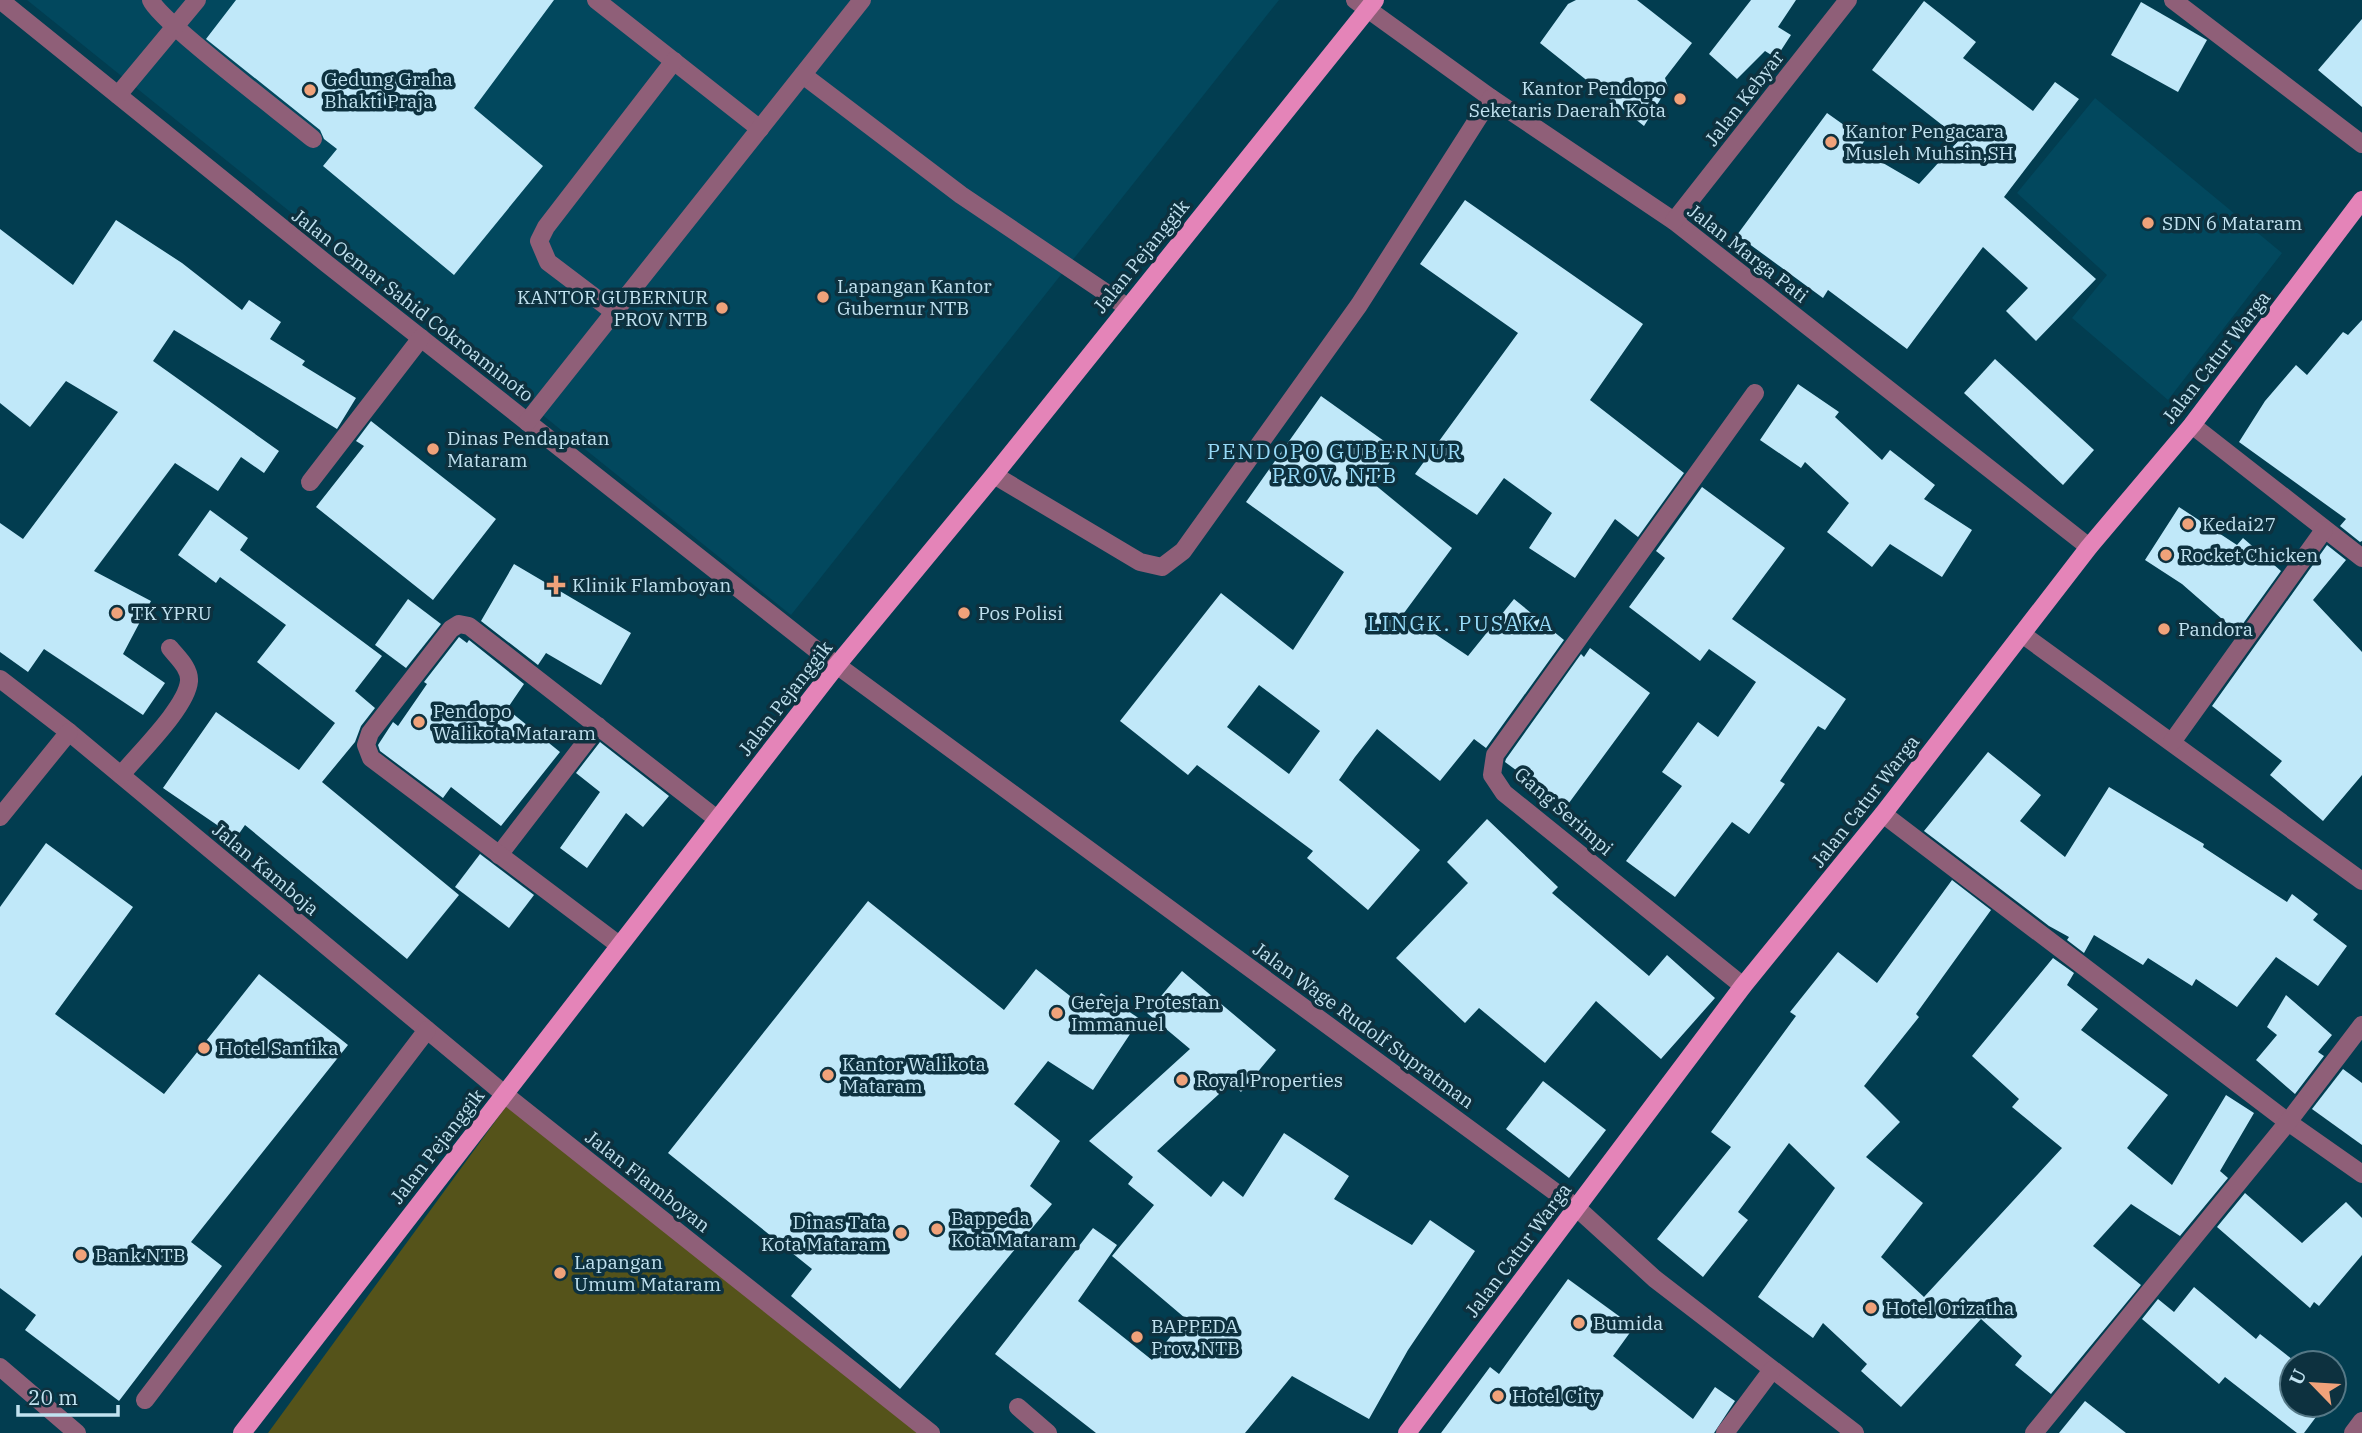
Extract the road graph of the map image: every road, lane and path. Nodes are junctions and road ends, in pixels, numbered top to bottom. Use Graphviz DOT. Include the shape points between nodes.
graph roads {
  1 [pos="0,0"];
  2 [pos="151,0"];
  3 [pos="197,0"];
  4 [pos="596,0"];
  5 [pos="862,0"];
  6 [pos="1848,0"];
  7 [pos="2173,0"];
  8 [pos="1366,3"];
  9 [pos="176,26"];
  10 [pos="674,61"];
  11 [pos="803,75"];
  12 [pos="118,95"];
  13 [pos="1491,98"];
  14 [pos="760,129"];
  15 [pos="313,139"];
  16 [pos="2362,144"];
  17 [pos="2362,200"];
  18 [pos="1674,221"];
  19 [pos="1127,307"];
  20 [pos="614,312"];
  21 [pos="421,338"];
  22 [pos="1755,393"];
  23 [pos="527,422"];
  24 [pos="2192,425"];
  25 [pos="994,475"];
  26 [pos="310,482"];
  27 [pos="2324,530"];
  28 [pos="2089,547"];
  29 [pos="2362,558"];
  30 [pos="2022,634"];
  31 [pos="170,648"];
  32 [pos="837,665"];
  33 [pos="0,679"];
  34 [pos="598,726"];
  35 [pos="69,732"];
  36 [pos="2172,742"];
  37 [pos="121,775"];
  38 [pos="1883,814"];
  39 [pos="0,817"];
  40 [pos="717,819"];
  41 [pos="499,855"];
  42 [pos="2362,881"];
  43 [pos="619,945"];
  44 [pos="1744,986"];
  45 [pos="2362,1025"];
  46 [pos="427,1030"];
  47 [pos="503,1093"];
  48 [pos="2288,1122"];
  49 [pos="2362,1174"];
  50 [pos="1577,1208"];
  51 [pos="0,1367"];
  52 [pos="1772,1370"];
  53 [pos="145,1399"];
  54 [pos="1018,1407"];
  55 [pos="2362,1421"];
  56 [pos="77,1433"];
  57 [pos="242,1433"];
  58 [pos="931,1433"];
  59 [pos="1048,1433"];
  60 [pos="1407,1433"];
  61 [pos="1725,1433"];
  62 [pos="1855,1433"];
  63 [pos="2034,1433"];
  64 [pos="2353,1433"];
  1 -- 12 [label="street, Jalan Oemar Sahid Cokroaminoto"];
  2 -- 9 [label="street"];
  3 -- 9 [label="street"];
  4 -- 10 [label="street"];
  5 -- 11 [label="street"];
  6 -- 18 [label="street, Jalan Kebyar"];
  7 -- 16 [label="street"];
  8 -- 13 [label="street, Jalan Marga Pati"];
  8 -- 19 [label="main road, Jalan Pejanggik"];
  9 -- 12 [label="street"];
  9 -- 15 [label="street"];
  10 -- 14 [label="street"];
  10 -- 20 [label="street" via="539,241 548,262"];
  11 -- 14 [label="street"];
  11 -- 19 [label="street" via="961,195"];
  12 -- 21 [label="street, Jalan Oemar Sahid Cokroaminoto"];
  13 -- 18 [label="street, Jalan Marga Pati"];
  13 -- 25 [label="street" via="1359,305 1183,551 1162,568 1140,562"];
  14 -- 20 [label="street"];
  17 -- 24 [label="main road, Jalan Catur Warga"];
  18 -- 28 [label="street, Jalan Marga Pati"];
  19 -- 25 [label="main road, Jalan Pejanggik"];
  20 -- 23 [label="street"];
  21 -- 23 [label="street, Jalan Oemar Sahid Cokroaminoto"];
  21 -- 26 [label="street"];
  22 -- 44 [label="street, Gang Serimpi" via="1495,755 1492,775 1504,793"];
  23 -- 32 [label="street, Jalan Oemar Sahid Cokroaminoto"];
  24 -- 27 [label="street"];
  24 -- 28 [label="main road, Jalan Catur Warga"];
  25 -- 32 [label="main road, Jalan Pejanggik"];
  27 -- 29 [label="street"];
  27 -- 36 [label="street"];
  28 -- 30 [label="main road, Jalan Catur Warga"];
  30 -- 36 [label="street"];
  30 -- 38 [label="main road, Jalan Catur Warga"];
  31 -- 37 [label="street" via="186,668 189,681 180,703"];
  32 -- 40 [label="main road, Jalan Pejanggik"];
  32 -- 50 [label="street, Jalan Wage Rudolf Supratman"];
  33 -- 35 [label="street, Jalan Kamboja"];
  34 -- 40 [label="street"];
  34 -- 41 [label="street"];
  34 -- 41 [label="street" via="469,626 459,624 370,733 366,746 371,758"];
  35 -- 37 [label="street, Jalan Kamboja"];
  35 -- 39 [label="street"];
  36 -- 42 [label="street"];
  37 -- 46 [label="street, Jalan Kamboja"];
  38 -- 44 [label="main road, Jalan Catur Warga"];
  38 -- 48 [label="street"];
  40 -- 43 [label="main road, Jalan Pejanggik"];
  41 -- 43 [label="street"];
  43 -- 47 [label="main road, Jalan Pejanggik"];
  44 -- 50 [label="main road, Jalan Catur Warga"];
  45 -- 48 [label="street"];
  46 -- 47 [label="street, Jalan Kamboja"];
  46 -- 53 [label="street"];
  47 -- 57 [label="main road, Jalan Pejanggik"];
  47 -- 58 [label="street, Jalan Flamboyan"];
  48 -- 49 [label="street"];
  48 -- 63 [label="street"];
  50 -- 52 [label="street, Jalan Wage Rudolf Supratman" via="1655,1279"];
  50 -- 60 [label="main road, Jalan Catur Warga"];
  51 -- 56 [label="street"];
  52 -- 61 [label="street"];
  52 -- 62 [label="street, Jalan Wage Rudolf Supratman"];
  54 -- 59 [label="street"];
  55 -- 64 [label="street"];
}
